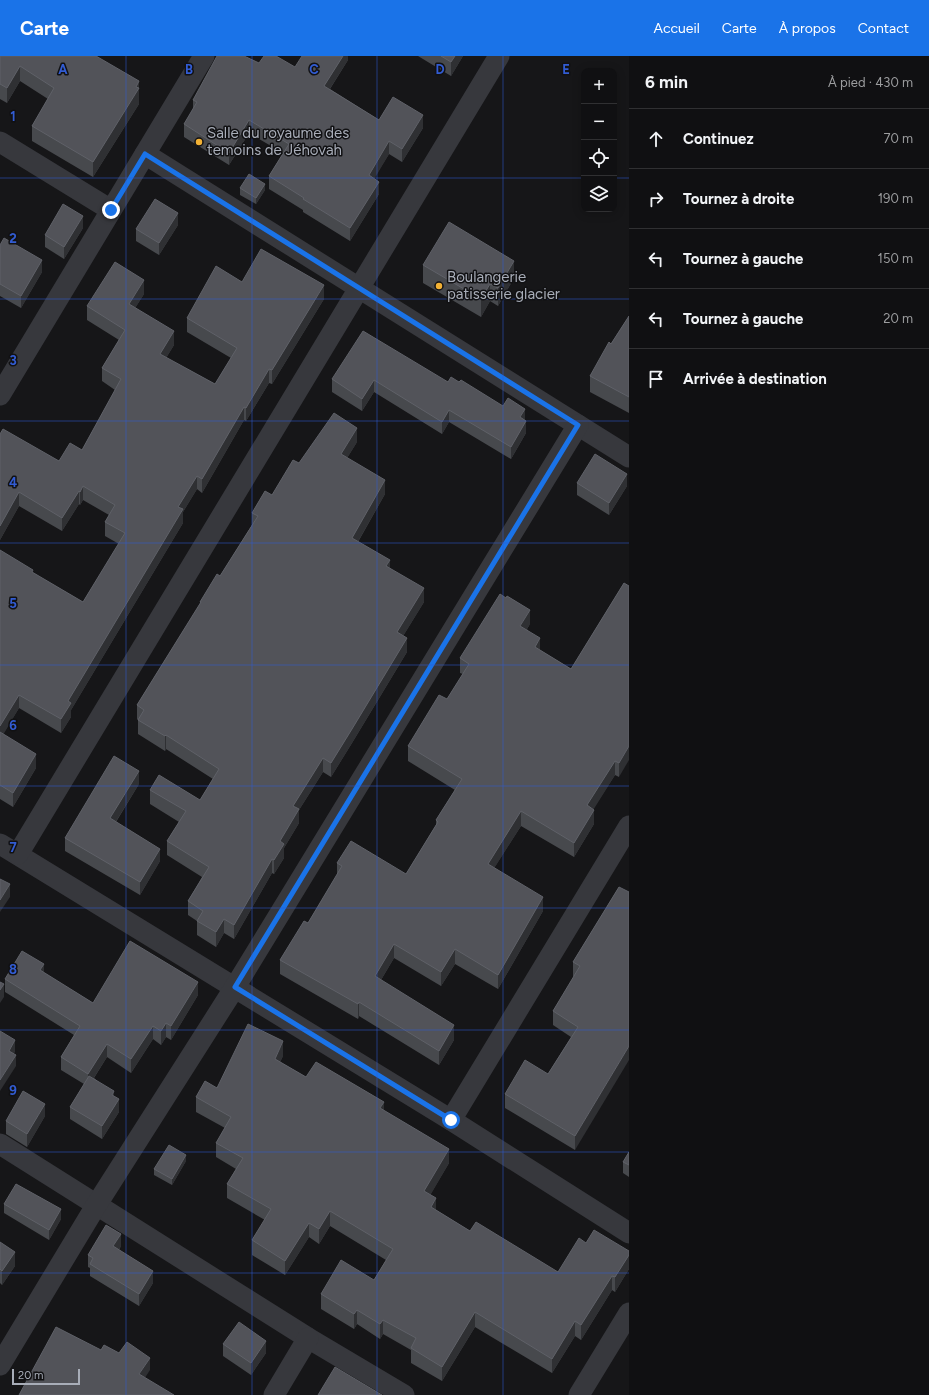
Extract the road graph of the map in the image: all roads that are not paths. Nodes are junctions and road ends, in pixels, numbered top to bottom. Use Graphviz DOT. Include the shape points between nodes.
graph roads {
  1 [pos="204,56"];
  2 [pos="499,56"];
  3 [pos="0,142"];
  4 [pos="145,154"];
  5 [pos="111,210"];
  6 [pos="358,288"];
  7 [pos="0,395"];
  8 [pos="578,425"];
  9 [pos="629,457"];
  10 [pos="629,826"];
  11 [pos="0,844"];
  12 [pos="18,854"];
  13 [pos="235,987"];
  14 [pos="451,1120"];
  15 [pos="0,1144"];
  16 [pos="97,1204"];
  17 [pos="629,1233"];
  18 [pos="629,1313"];
  19 [pos="308,1338"];
  20 [pos="0,1365"];
  21 [pos="274,1395"];
  22 [pos="404,1395"];
  23 [pos="579,1395"];
  1 -- 4 [label="street"];
  2 -- 6 [label="street"];
  3 -- 5 [label="street"];
  4 -- 5 [label="street"];
  4 -- 6 [label="street"];
  5 -- 7 [label="street"];
  6 -- 8 [label="street"];
  6 -- 12 [label="street"];
  8 -- 9 [label="street"];
  8 -- 13 [label="street"];
  10 -- 14 [label="street"];
  11 -- 12 [label="street"];
  12 -- 13 [label="street"];
  13 -- 14 [label="street"];
  13 -- 16 [label="street"];
  14 -- 17 [label="street"];
  15 -- 16 [label="street"];
  16 -- 19 [label="street"];
  16 -- 20 [label="street"];
  18 -- 23 [label="street"];
  19 -- 21 [label="street"];
  19 -- 22 [label="street"];
}
